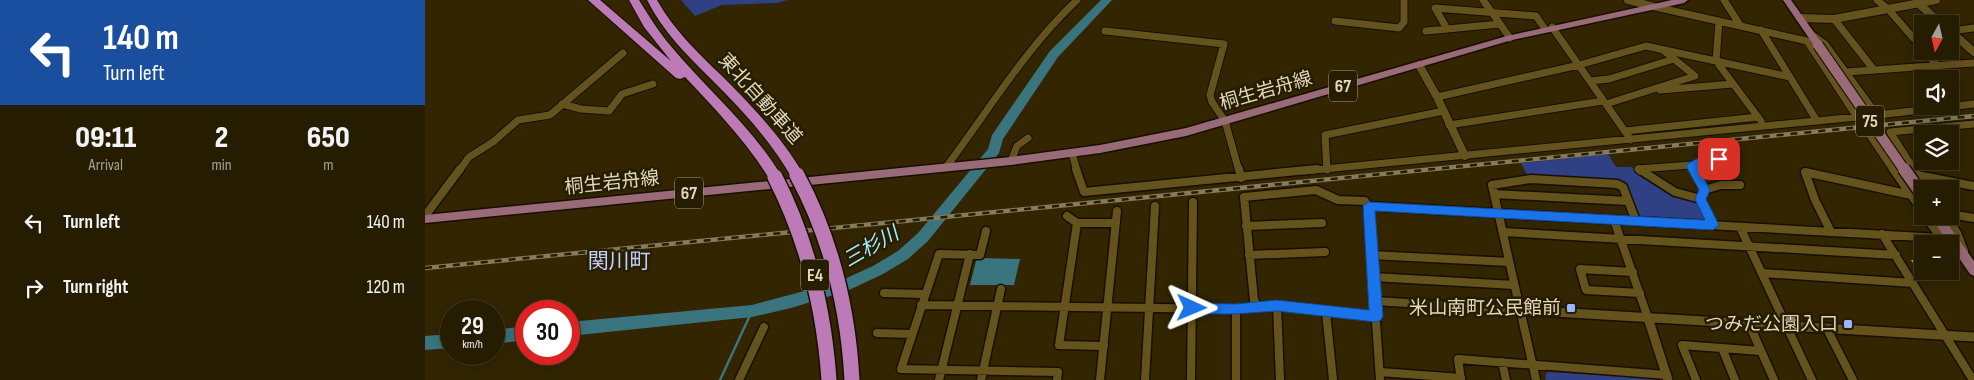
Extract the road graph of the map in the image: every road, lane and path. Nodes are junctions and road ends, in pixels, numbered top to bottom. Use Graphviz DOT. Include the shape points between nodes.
graph roads {
  1 [pos="593,0"];
  2 [pos="634,0"];
  3 [pos="652,0"];
  4 [pos="662,0"];
  5 [pos="1077,0"];
  6 [pos="1404,0"];
  7 [pos="1483,0"];
  8 [pos="1629,0"];
  9 [pos="1683,0"];
  10 [pos="1725,0"];
  11 [pos="1787,0"];
  12 [pos="1877,0"];
  13 [pos="1936,0"];
  14 [pos="1918,3"];
  15 [pos="1651,6"];
  16 [pos="1889,9"];
  17 [pos="1492,12"];
  18 [pos="1931,15"];
  19 [pos="1800,18"];
  20 [pos="1834,19"];
  21 [pos="1335,21"];
  22 [pos="1719,21"];
  23 [pos="1500,24"];
  24 [pos="1740,25"];
  25 [pos="1548,28"];
  26 [pos="1974,28"];
  27 [pos="1447,29"];
  28 [pos="1761,30"];
  29 [pos="1959,30"];
  30 [pos="1105,31"];
  31 [pos="1426,31"];
  32 [pos="1809,37"];
  33 [pos="1510,38"];
  34 [pos="1914,38"];
  35 [pos="1959,39"];
  36 [pos="685,46"];
  37 [pos="1661,49"];
  38 [pos="1974,52"];
  39 [pos="623,53"];
  40 [pos="1674,59"];
  41 [pos="1932,60"];
  42 [pos="1716,61"];
  43 [pos="1974,63"];
  44 [pos="1419,65"];
  45 [pos="1579,65"];
  46 [pos="1937,66"];
  47 [pos="1874,70"];
  48 [pos="1845,72"];
  49 [pos="1789,77"];
  50 [pos="1590,81"];
  51 [pos="653,84"];
  52 [pos="1733,84"];
  53 [pos="1646,91"];
  54 [pos="1437,97"];
  55 [pos="1604,102"];
  56 [pos="562,104"];
  57 [pos="1974,104"];
  58 [pos="1444,111"];
  59 [pos="728,112"];
  60 [pos="1758,117"];
  61 [pos="1225,121"];
  62 [pos="1817,121"];
  63 [pos="1974,124"];
  64 [pos="1449,125"];
  65 [pos="1765,126"];
  66 [pos="1625,131"];
  67 [pos="1869,134"];
  68 [pos="1028,138"];
  69 [pos="1631,140"];
  70 [pos="1072,153"];
  71 [pos="1465,156"];
  72 [pos="1719,159"];
  73 [pos="1006,161"];
  74 [pos="949,166"];
  75 [pos="1692,166"];
  76 [pos="1327,170"];
  77 [pos="1917,175"];
  78 [pos="1241,178"];
  79 [pos="1921,180"];
  80 [pos="1914,183"];
  81 [pos="1740,185"];
  82 [pos="1974,186"];
  83 [pos="1704,190"];
  84 [pos="1494,194"];
  85 [pos="1911,195"];
  86 [pos="1701,199"];
  87 [pos="1914,199"];
  88 [pos="1628,201"];
  89 [pos="1193,202"];
  90 [pos="1155,206"];
  91 [pos="1368,206"];
  92 [pos="1117,211"];
  93 [pos="1499,214"];
  94 [pos="1067,216"];
  95 [pos="425,218"];
  96 [pos="1959,218"];
  97 [pos="1974,218"];
  98 [pos="1614,220"];
  99 [pos="1636,221"];
  100 [pos="1077,223"];
  101 [pos="1115,223"];
  102 [pos="1321,223"];
  103 [pos="1713,225"];
  104 [pos="1948,225"];
  105 [pos="1246,226"];
  106 [pos="1740,227"];
  107 [pos="986,231"];
  108 [pos="1503,232"];
  109 [pos="1831,232"];
  110 [pos="1882,234"];
  111 [pos="1914,238"];
  112 [pos="1621,239"];
  113 [pos="1750,247"];
  114 [pos="1325,252"];
  115 [pos="971,254"];
  116 [pos="1249,255"];
  117 [pos="1371,255"];
  118 [pos="1896,255"];
  119 [pos="1959,255"];
  120 [pos="1509,262"];
  121 [pos="1973,267"];
  122 [pos="1633,272"];
  123 [pos="1762,273"];
  124 [pos="1373,277"];
  125 [pos="1913,283"];
  126 [pos="1514,285"];
  127 [pos="1001,288"];
  128 [pos="883,293"];
  129 [pos="1640,293"];
  130 [pos="925,294"];
  131 [pos="1375,301"];
  132 [pos="921,305"];
  133 [pos="958,305"];
  134 [pos="997,306"];
  135 [pos="1277,306"];
  136 [pos="1064,307"];
  137 [pos="1108,307"];
  138 [pos="1258,307"];
  139 [pos="1149,308"];
  140 [pos="1192,308"];
  141 [pos="1235,309"];
  142 [pos="1519,310"];
  143 [pos="1327,312"];
  144 [pos="1376,316"];
  145 [pos="1648,318"];
  146 [pos="1749,324"];
  147 [pos="1786,326"];
  148 [pos="764,327"];
  149 [pos="1827,329"];
  150 [pos="877,333"];
  151 [pos="912,334"];
  152 [pos="1946,336"];
  153 [pos="1974,337"];
  154 [pos="1104,346"];
  155 [pos="1722,348"];
  156 [pos="1761,351"];
  157 [pos="1502,362"];
  158 [pos="1533,365"];
  159 [pos="941,376"];
  160 [pos="982,376"];
  161 [pos="1380,376"];
  162 [pos="1667,377"];
  163 [pos="1461,379"];
  164 [pos="739,380"];
  165 [pos="829,380"];
  166 [pos="852,380"];
  167 [pos="1057,380"];
  168 [pos="1100,380"];
  169 [pos="1145,380"];
  170 [pos="1191,380"];
  171 [pos="1237,380"];
  172 [pos="1280,380"];
  173 [pos="1333,380"];
  174 [pos="1506,380"];
  175 [pos="1536,380"];
  176 [pos="1696,380"];
  177 [pos="1735,380"];
  178 [pos="1774,380"];
  179 [pos="1812,380"];
  180 [pos="1853,380"];
  181 [pos="1973,380"];
  1 -- 59 [label="highway" via="695,88"];
  2 -- 59 [label="highway, 東北自動車道 / E4" via="654,34"];
  3 -- 36 [label="highway, 東北自動車道 / E4"];
  4 -- 36 [label="highway" via="684,34"];
  5 -- 74 [label="street" via="1026,53"];
  6 -- 21 [label="street" via="1404,22 1399,28"];
  7 -- 17 [label="street"];
  8 -- 15 [label="street"];
  9 -- 15 [label="main road, 桐生岩舟線 / 67"];
  10 -- 24 [label="street"];
  11 -- 19 [label="main road, 75"];
  12 -- 16 [label="street"];
  13 -- 14 [label="street"];
  14 -- 16 [label="street"];
  14 -- 18 [label="street"];
  15 -- 22 [label="street"];
  15 -- 25 [label="main road, 桐生岩舟線 / 67"];
  16 -- 20 [label="street"];
  16 -- 34 [label="street"];
  17 -- 23 [label="street"];
  17 -- 25 [label="street" via="1536,16"];
  17 -- 27 [label="street" via="1435,8"];
  19 -- 20 [label="street"];
  19 -- 32 [label="main road, 75"];
  20 -- 47 [label="street"];
  22 -- 24 [label="street"];
  22 -- 42 [label="street"];
  23 -- 27 [label="street"];
  23 -- 33 [label="street"];
  24 -- 28 [label="street"];
  25 -- 33 [label="main road, 桐生岩舟線 / 67"];
  25 -- 45 [label="street"];
  26 -- 29 [label="street"];
  27 -- 31 [label="street"];
  28 -- 32 [label="street"];
  28 -- 49 [label="street"];
  30 -- 61 [label="street" via="1223,44 1210,95"];
  32 -- 48 [label="street" via="1825,44"];
  32 -- 62 [label="street" via="1857,117"];
  32 -- 80 [label="main road, 75, bridge" via="1818,45"];
  33 -- 44 [label="main road, 桐生岩舟線 / 67"];
  35 -- 38 [label="street"];
  36 -- 166 [label="highway, 東北自動車道 / E4, bridge" via="777,143 819,218 837,274 849,340"];
  37 -- 40 [label="street"];
  37 -- 42 [label="street"];
  37 -- 45 [label="street" via="1642,46"];
  39 -- 56 [label="street"];
  40 -- 50 [label="street" via="1609,79"];
  40 -- 53 [label="street" via="1695,76"];
  41 -- 46 [label="street"];
  42 -- 49 [label="street"];
  42 -- 52 [label="street"];
  43 -- 46 [label="street"];
  44 -- 54 [label="street"];
  44 -- 61 [label="main road, 桐生岩舟線 / 67"];
  45 -- 50 [label="street"];
  45 -- 54 [label="street"];
  46 -- 47 [label="street"];
  47 -- 48 [label="street"];
  48 -- 57 [label="street" via="1877,115"];
  49 -- 62 [label="street"];
  50 -- 55 [label="street"];
  51 -- 56 [label="street" via="621,94 609,110 581,109"];
  52 -- 53 [label="street"];
  52 -- 60 [label="street"];
  53 -- 55 [label="street"];
  54 -- 58 [label="street"];
  55 -- 64 [label="street"];
  55 -- 66 [label="street"];
  56 -- 95 [label="street" via="550,114 518,120 472,155"];
  58 -- 64 [label="street"];
  58 -- 76 [label="street" via="1325,135"];
  59 -- 165 [label="highway, 東北自動車道 / E4, bridge" via="760,153 798,221 816,280 827,345"];
  60 -- 65 [label="street"];
  60 -- 66 [label="street"];
  61 -- 70 [label="main road, 桐生岩舟線 / 67" via="1125,145"];
  61 -- 78 [label="street"];
  62 -- 65 [label="street"];
  63 -- 77 [label="street" via="1890,132"];
  64 -- 71 [label="street"];
  65 -- 69 [label="street"];
  66 -- 69 [label="street"];
  67 -- 85 [label="street"];
  68 -- 73 [label="street"];
  69 -- 71 [label="street"];
  70 -- 73 [label="main road, 桐生岩舟線 / 67"];
  70 -- 78 [label="street" via="1084,192"];
  71 -- 76 [label="street"];
  72 -- 75 [label="street" via="1705,160"];
  73 -- 74 [label="main road, 67"];
  74 -- 95 [label="main road, 桐生岩舟線 / 67"];
  75 -- 83 [label="street"];
  75 -- 86 [label="street" via="1638,169 1672,192"];
  76 -- 78 [label="street"];
  77 -- 79 [label="street"];
  77 -- 82 [label="street"];
  81 -- 83 [label="street" via="1721,185"];
  83 -- 86 [label="street"];
  84 -- 88 [label="street"];
  84 -- 88 [label="street" via="1494,184 1531,179 1617,184 1623,187"];
  84 -- 93 [label="street"];
  85 -- 87 [label="street"];
  85 -- 109 [label="street" via="1805,172"];
  86 -- 103 [label="street"];
  88 -- 99 [label="street"];
  89 -- 140 [label="street"];
  90 -- 139 [label="street"];
  91 -- 93 [label="street"];
  91 -- 105 [label="street" via="1365,201 1338,200 1316,190 1244,197"];
  91 -- 117 [label="street"];
  92 -- 101 [label="street"];
  93 -- 98 [label="street"];
  93 -- 108 [label="street"];
  94 -- 100 [label="street"];
  96 -- 97 [label="street"];
  98 -- 99 [label="street"];
  98 -- 112 [label="street"];
  99 -- 103 [label="street"];
  100 -- 101 [label="street"];
  100 -- 136 [label="street"];
  101 -- 137 [label="street"];
  102 -- 105 [label="street"];
  103 -- 106 [label="street"];
  104 -- 121 [label="main road"];
  105 -- 116 [label="street"];
  106 -- 109 [label="street"];
  106 -- 113 [label="street"];
  107 -- 115 [label="street" via="981,255"];
  108 -- 112 [label="street"];
  108 -- 120 [label="street"];
  109 -- 110 [label="street"];
  110 -- 111 [label="street"];
  110 -- 118 [label="street"];
  112 -- 113 [label="street"];
  112 -- 122 [label="street"];
  113 -- 118 [label="street"];
  113 -- 123 [label="street"];
  114 -- 116 [label="street"];
  115 -- 130 [label="street" via="939,254"];
  115 -- 133 [label="street"];
  116 -- 138 [label="street" via="1254,300"];
  117 -- 120 [label="street"];
  117 -- 124 [label="street"];
  118 -- 125 [label="street"];
  119 -- 121 [label="street"];
  120 -- 126 [label="street"];
  122 -- 129 [label="street"];
  122 -- 129 [label="street" via="1580,269 1579,273 1586,290"];
  123 -- 125 [label="street"];
  123 -- 147 [label="street"];
  124 -- 126 [label="street"];
  124 -- 131 [label="street"];
  125 -- 152 [label="street"];
  126 -- 142 [label="street"];
  127 -- 134 [label="street"];
  128 -- 130 [label="street"];
  129 -- 145 [label="street"];
  130 -- 132 [label="street"];
  131 -- 142 [label="street"];
  131 -- 144 [label="street"];
  132 -- 133 [label="street"];
  132 -- 151 [label="street"];
  133 -- 134 [label="street"];
  133 -- 159 [label="street"];
  134 -- 136 [label="street"];
  134 -- 160 [label="street"];
  135 -- 138 [label="street"];
  135 -- 143 [label="street"];
  135 -- 172 [label="street"];
  136 -- 137 [label="street"];
  136 -- 154 [label="street" via="1059,345"];
  137 -- 139 [label="street"];
  137 -- 154 [label="street"];
  138 -- 141 [label="street"];
  139 -- 140 [label="street"];
  139 -- 169 [label="street"];
  140 -- 141 [label="street"];
  140 -- 170 [label="street"];
  141 -- 171 [label="street"];
  142 -- 145 [label="street"];
  142 -- 158 [label="street"];
  143 -- 144 [label="street"];
  143 -- 173 [label="street"];
  144 -- 161 [label="street"];
  145 -- 146 [label="street"];
  145 -- 162 [label="street"];
  146 -- 147 [label="street"];
  146 -- 156 [label="street"];
  147 -- 149 [label="street"];
  147 -- 179 [label="street"];
  148 -- 164 [label="street"];
  149 -- 152 [label="street"];
  149 -- 180 [label="street"];
  150 -- 151 [label="street"];
  151 -- 159 [label="street" via="901,369"];
  152 -- 153 [label="street"];
  152 -- 181 [label="street"];
  154 -- 168 [label="street"];
  155 -- 156 [label="street"];
  155 -- 176 [label="street" via="1683,344"];
  155 -- 177 [label="street"];
  156 -- 178 [label="street"];
  157 -- 158 [label="street"];
  157 -- 163 [label="street" via="1458,359"];
  157 -- 174 [label="street"];
  158 -- 162 [label="street"];
  158 -- 175 [label="street"];
  159 -- 160 [label="street"];
  160 -- 167 [label="street" via="1058,372"];
  161 -- 163 [label="street"];
}
